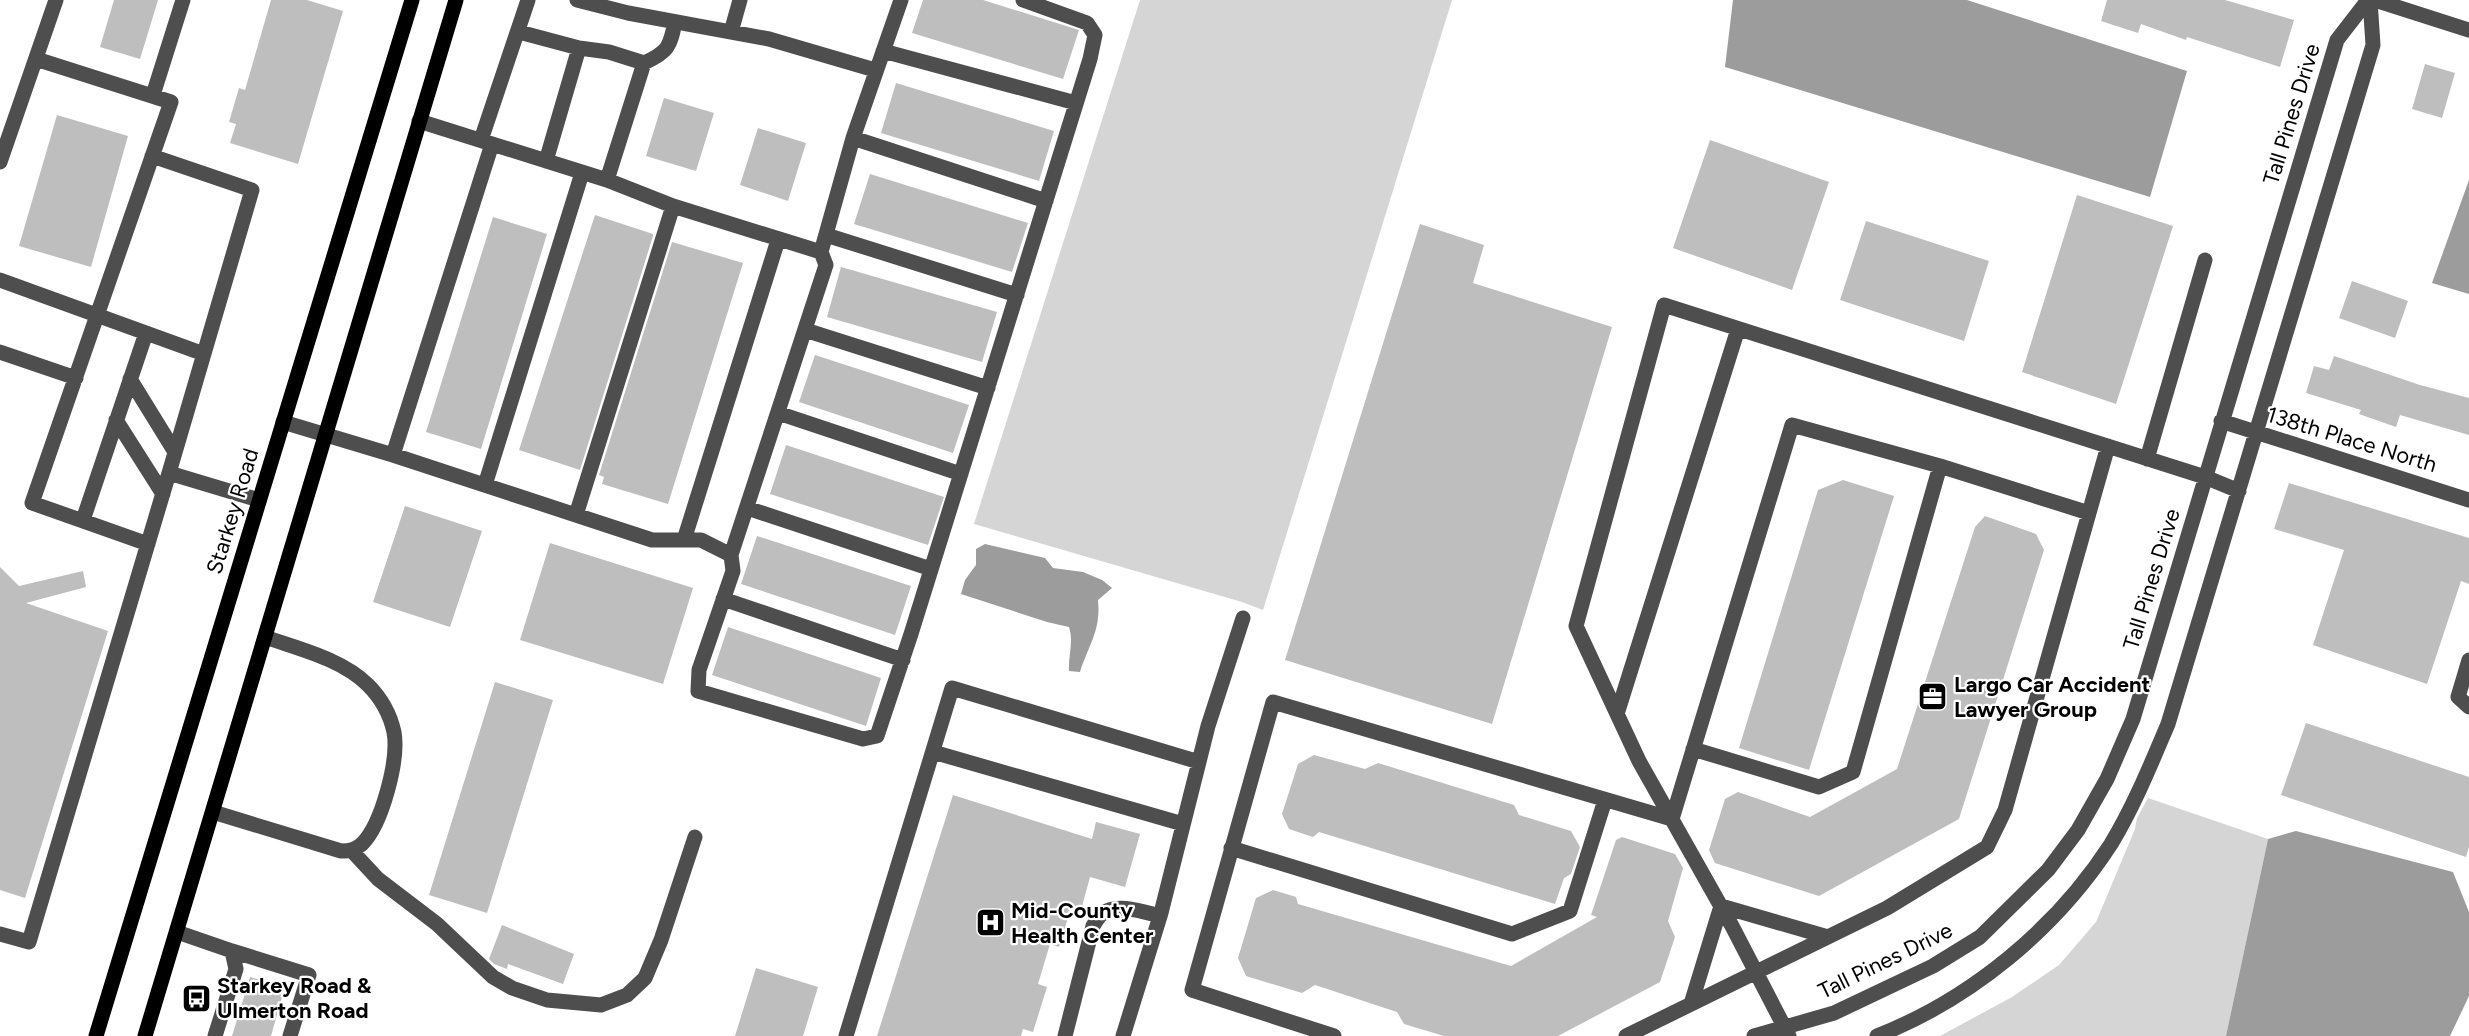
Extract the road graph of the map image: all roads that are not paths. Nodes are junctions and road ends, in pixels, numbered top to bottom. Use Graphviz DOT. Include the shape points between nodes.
graph roads {
  1 [pos="56,0"];
  2 [pos="183,0"];
  3 [pos="411,0"];
  4 [pos="456,0"];
  5 [pos="528,0"];
  6 [pos="579,0"];
  7 [pos="740,0"];
  8 [pos="901,0"];
  9 [pos="1023,0"];
  10 [pos="2369,0"];
  11 [pos="2375,0"];
  12 [pos="675,22"];
  13 [pos="2469,30"];
  14 [pos="519,32"];
  15 [pos="730,32"];
  16 [pos="579,48"];
  17 [pos="883,51"];
  18 [pos="36,59"];
  19 [pos="644,63"];
  20 [pos="875,70"];
  21 [pos="153,96"];
  22 [pos="1076,103"];
  23 [pos="419,121"];
  24 [pos="853,138"];
  25 [pos="486,142"];
  26 [pos="152,156"];
  27 [pos="546,161"];
  28 [pos="0,162"];
  29 [pos="582,173"];
  30 [pos="607,180"];
  31 [pos="1046,201"];
  32 [pos="673,206"];
  33 [pos="826,235"];
  34 [pos="778,240"];
  35 [pos="821,252"];
  36 [pos="2205,260"];
  37 [pos="0,280"];
  38 [pos="1017,295"];
  39 [pos="97,315"];
  40 [pos="1738,329"];
  41 [pos="805,330"];
  42 [pos="146,333"];
  43 [pos="0,352"];
  44 [pos="204,354"];
  45 [pos="76,378"];
  46 [pos="130,379"];
  47 [pos="988,388"];
  48 [pos="778,412"];
  49 [pos="116,420"];
  50 [pos="2222,421"];
  51 [pos="283,422"];
  52 [pos="325,434"];
  53 [pos="2257,434"];
  54 [pos="2108,446"];
  55 [pos="175,452"];
  56 [pos="393,455"];
  57 [pos="2147,459"];
  58 [pos="1940,466"];
  59 [pos="169,473"];
  60 [pos="961,474"];
  61 [pos="2205,477"];
  62 [pos="485,485"];
  63 [pos="2239,491"];
  64 [pos="163,494"];
  65 [pos="259,500"];
  66 [pos="2469,500"];
  67 [pos="747,508"];
  68 [pos="2089,513"];
  69 [pos="576,515"];
  70 [pos="83,520"];
  71 [pos="684,540"];
  72 [pos="148,544"];
  73 [pos="731,555"];
  74 [pos="931,570"];
  75 [pos="723,599"];
  76 [pos="1243,618"];
  77 [pos="265,637"];
  78 [pos="903,660"];
  79 [pos="2469,660"];
  80 [pos="2469,707"];
  81 [pos="1617,714"];
  82 [pos="1693,749"];
  83 [pos="933,752"];
  84 [pos="1199,762"];
  85 [pos="1605,800"];
  86 [pos="213,812"];
  87 [pos="1672,819"];
  88 [pos="1183,824"];
  89 [pos="695,837"];
  90 [pos="1232,848"];
  91 [pos="352,851"];
  92 [pos="1721,906"];
  93 [pos="1160,916"];
  94 [pos="177,932"];
  95 [pos="0,934"];
  96 [pos="1828,937"];
  97 [pos="232,951"];
  98 [pos="1756,972"];
  99 [pos="1691,1004"];
  100 [pos="1787,1032"];
  101 [pos="96,1036"];
  102 [pos="145,1036"];
  103 [pos="215,1036"];
  104 [pos="290,1036"];
  105 [pos="846,1036"];
  106 [pos="1065,1036"];
  107 [pos="1123,1036"];
  108 [pos="1334,1036"];
  109 [pos="1626,1036"];
  110 [pos="1754,1036"];
  111 [pos="1877,1036"];
  1 -- 18 [label="street"];
  2 -- 21 [label="street"];
  3 -- 51 [label="main road, Starkey Road"];
  4 -- 23 [label="main road"];
  5 -- 14 [label="street"];
  6 -- 12 [label="street"];
  7 -- 15 [label="street"];
  8 -- 17 [label="street"];
  9 -- 22 [label="street" via="1088,23 1095,35"];
  10 -- 50 [label="street, Tall Pines Drive" via="2337,40"];
  10 -- 53 [label="street, Tall Pines Drive" via="2373,45"];
  11 -- 13 [label="street"];
  12 -- 15 [label="street"];
  12 -- 19 [label="street" via="670,44 661,55"];
  14 -- 16 [label="street"];
  14 -- 25 [label="street"];
  15 -- 20 [label="street" via="769,39"];
  16 -- 19 [label="street"];
  16 -- 27 [label="street"];
  17 -- 20 [label="street"];
  17 -- 22 [label="street"];
  18 -- 21 [label="street"];
  18 -- 28 [label="street"];
  19 -- 30 [label="street"];
  20 -- 24 [label="street"];
  21 -- 26 [label="street" via="171,102"];
  22 -- 31 [label="street"];
  23 -- 25 [label="street"];
  23 -- 52 [label="main road"];
  24 -- 31 [label="street"];
  24 -- 33 [label="street"];
  25 -- 27 [label="street"];
  25 -- 56 [label="street"];
  26 -- 39 [label="street"];
  26 -- 44 [label="street" via="252,190"];
  27 -- 29 [label="street"];
  29 -- 30 [label="street"];
  29 -- 62 [label="street"];
  30 -- 32 [label="street"];
  31 -- 38 [label="street"];
  32 -- 34 [label="street"];
  32 -- 69 [label="street"];
  33 -- 35 [label="street"];
  33 -- 38 [label="street"];
  34 -- 35 [label="street"];
  34 -- 71 [label="street"];
  35 -- 41 [label="street" via="826,265"];
  36 -- 57 [label="street"];
  37 -- 39 [label="street"];
  38 -- 47 [label="street"];
  39 -- 42 [label="street"];
  39 -- 45 [label="street"];
  40 -- 54 [label="street"];
  40 -- 81 [label="street"];
  40 -- 81 [label="street" via="1664,305 1576,626"];
  41 -- 47 [label="street"];
  41 -- 48 [label="street"];
  42 -- 44 [label="street"];
  42 -- 46 [label="street"];
  43 -- 45 [label="street"];
  44 -- 55 [label="street"];
  45 -- 70 [label="street" via="33,503"];
  46 -- 49 [label="street"];
  46 -- 55 [label="street"];
  47 -- 60 [label="street"];
  48 -- 60 [label="street"];
  48 -- 67 [label="street"];
  49 -- 64 [label="street"];
  49 -- 70 [label="street"];
  50 -- 53 [label="street, 138th Place North"];
  50 -- 61 [label="street, Tall Pines Drive"];
  51 -- 52 [label="street"];
  51 -- 65 [label="main road, Starkey Road"];
  52 -- 56 [label="street"];
  52 -- 77 [label="main road"];
  53 -- 63 [label="street, Tall Pines Drive"];
  53 -- 66 [label="street, 138th Place North"];
  54 -- 57 [label="street"];
  54 -- 68 [label="street"];
  55 -- 59 [label="street"];
  56 -- 62 [label="street"];
  57 -- 61 [label="street"];
  58 -- 68 [label="street"];
  58 -- 82 [label="street" via="1853,772 1820,787"];
  58 -- 82 [label="street" via="1792,425"];
  59 -- 64 [label="street"];
  59 -- 65 [label="street"];
  60 -- 74 [label="street"];
  61 -- 63 [label="street"];
  61 -- 100 [label="street, Tall Pines Drive" via="2133,719 2107,779 2060,854 1980,937 1933,966"];
  62 -- 69 [label="street"];
  63 -- 111 [label="street, Tall Pines Drive" via="2168,724 2111,844 2028,944 1963,991"];
  64 -- 72 [label="street"];
  65 -- 101 [label="main road, Starkey Road"];
  67 -- 73 [label="street"];
  67 -- 74 [label="street"];
  68 -- 96 [label="street" via="2005,810 1987,847 1887,908"];
  69 -- 71 [label="street" via="652,540"];
  70 -- 72 [label="street"];
  71 -- 73 [label="street" via="700,540"];
  72 -- 95 [label="street" via="29,942"];
  73 -- 75 [label="street" via="732,571"];
  74 -- 78 [label="street"];
  75 -- 78 [label="street"];
  75 -- 78 [label="street" via="699,670 698,691 863,739 877,736"];
  76 -- 84 [label="street"];
  77 -- 86 [label="main road"];
  77 -- 91 [label="street" via="335,663 367,684 387,710 396,759 372,830"];
  79 -- 80 [label="street" via="2458,697"];
  81 -- 87 [label="street"];
  82 -- 87 [label="street"];
  83 -- 84 [label="street" via="952,688"];
  83 -- 88 [label="street"];
  83 -- 105 [label="street"];
  84 -- 88 [label="street"];
  85 -- 87 [label="street"];
  85 -- 90 [label="street" via="1570,911 1512,934"];
  85 -- 90 [label="street" via="1273,702"];
  86 -- 91 [label="street"];
  86 -- 94 [label="main road"];
  87 -- 92 [label="street"];
  88 -- 93 [label="street"];
  89 -- 91 [label="street" via="645,978 627,995 601,1005 547,1000 493,977 437,924 378,879"];
  90 -- 108 [label="street" via="1192,990"];
  92 -- 96 [label="street"];
  92 -- 98 [label="street"];
  92 -- 99 [label="street"];
  93 -- 106 [label="street" via="1112,909 1102,914 1093,926"];
  93 -- 107 [label="street"];
  94 -- 97 [label="street"];
  94 -- 102 [label="main road"];
  96 -- 98 [label="street"];
  97 -- 103 [label="street" via="236,969"];
  97 -- 104 [label="street" via="309,975"];
  98 -- 99 [label="street"];
  98 -- 100 [label="street"];
  99 -- 109 [label="street"];
  100 -- 110 [label="street, Tall Pines Drive"];
}
